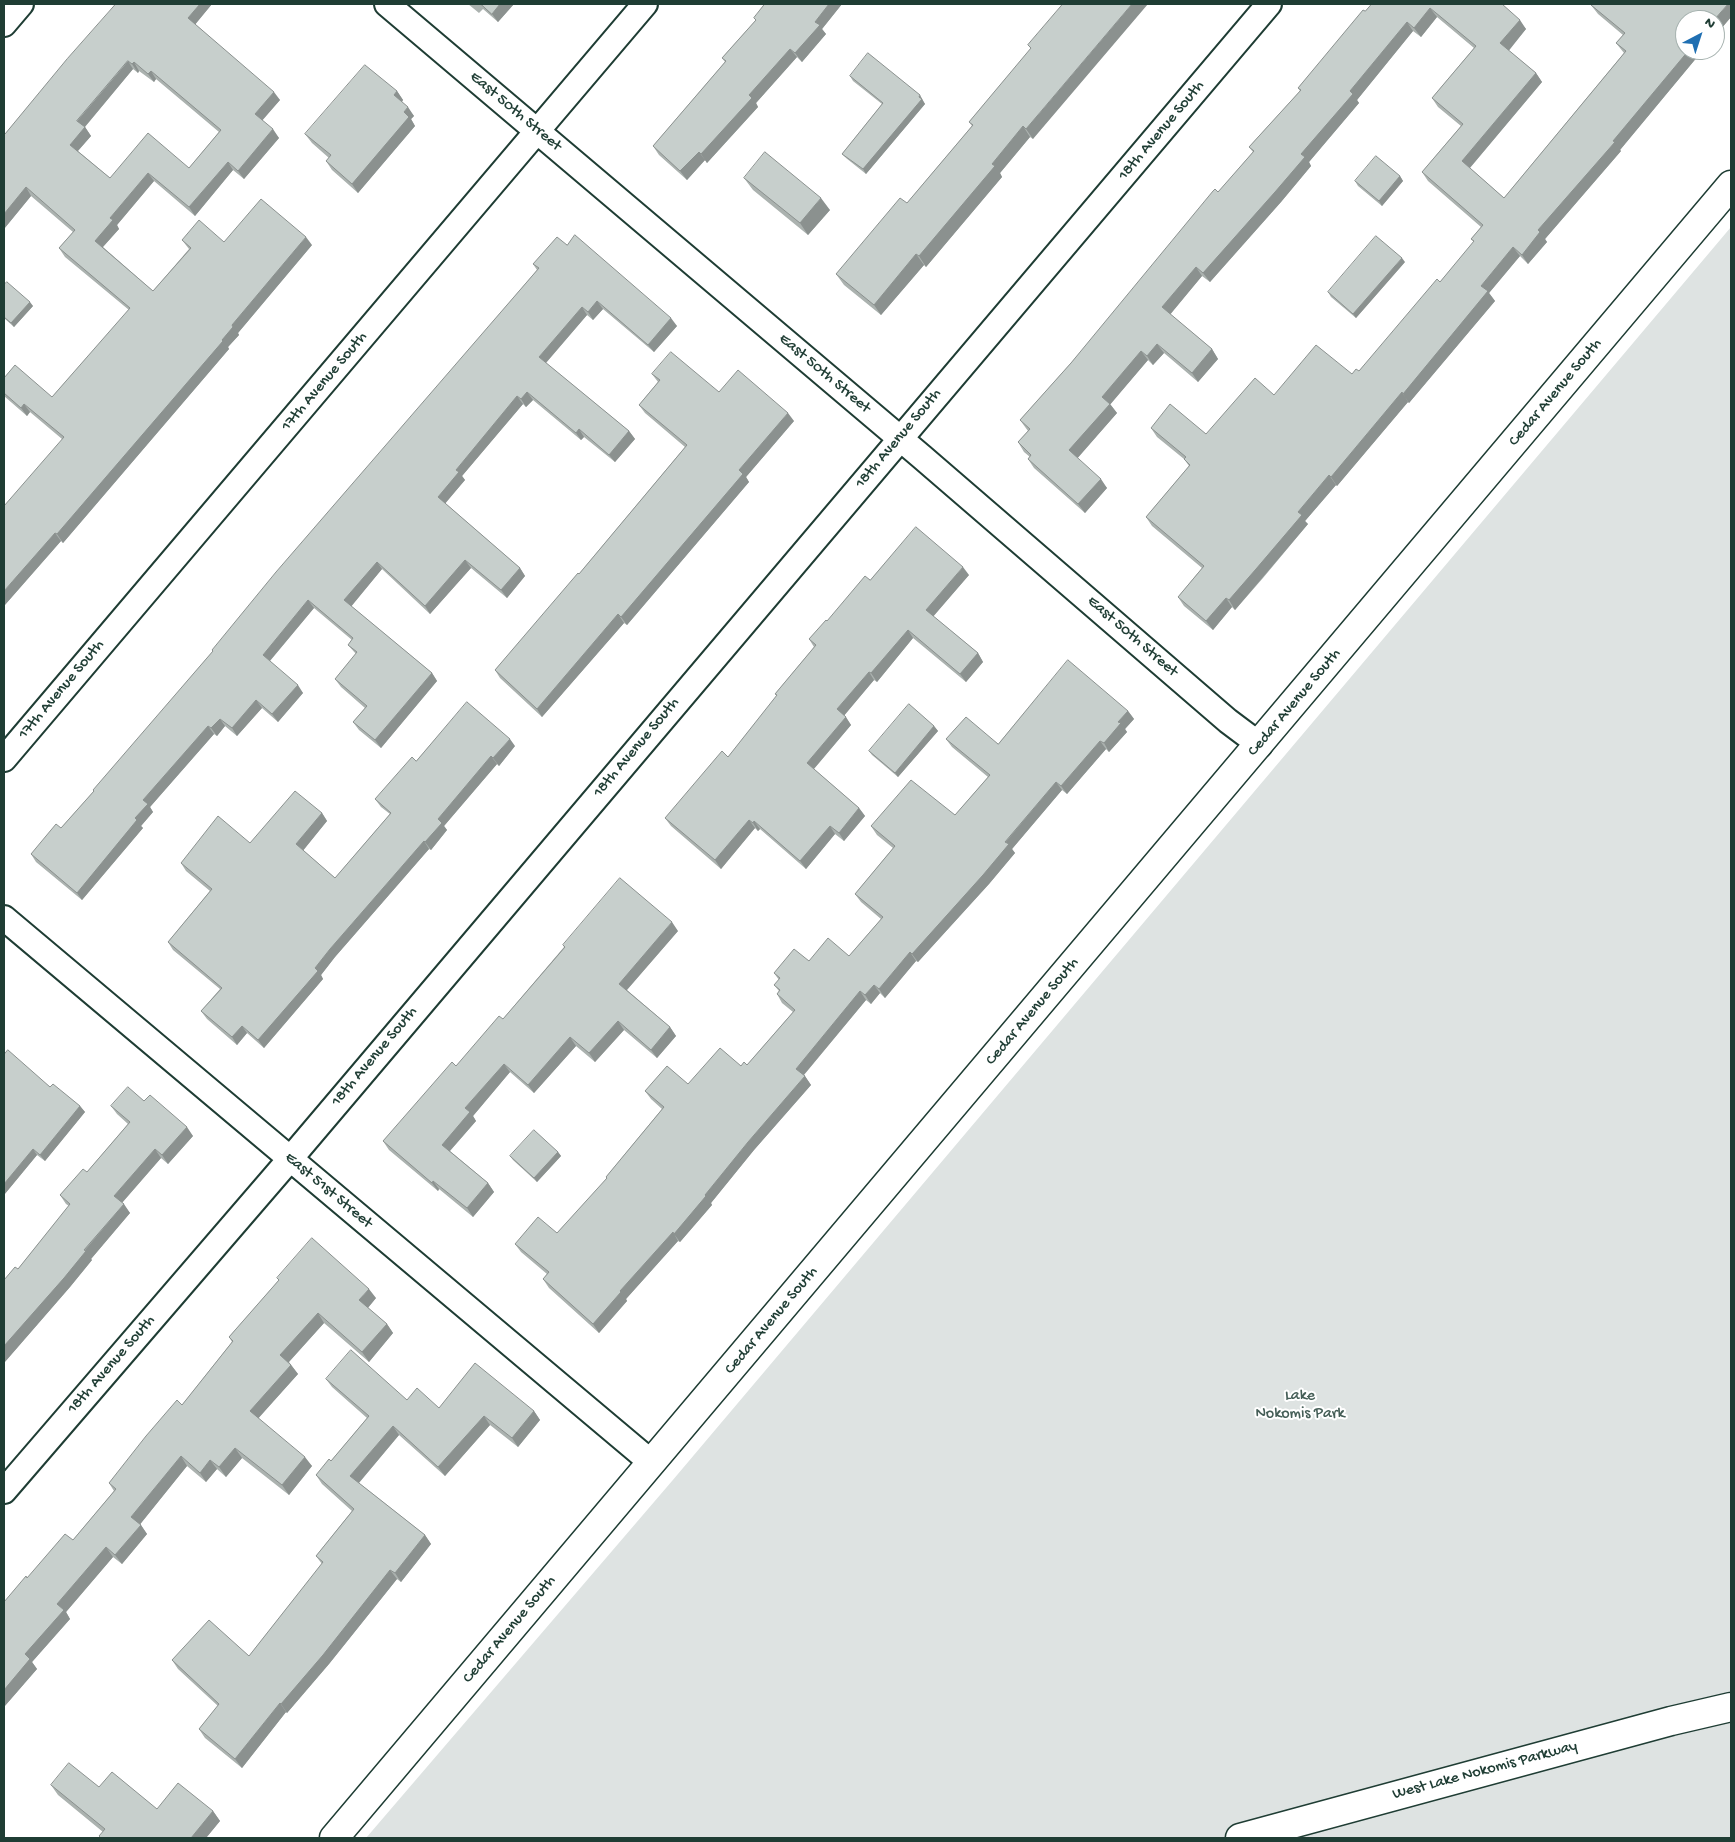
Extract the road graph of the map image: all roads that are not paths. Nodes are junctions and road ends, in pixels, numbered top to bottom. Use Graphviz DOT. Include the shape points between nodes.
graph roads {
  1 [pos="20,4"];
  2 [pos="387,4"];
  3 [pos="645,4"];
  4 [pos="1269,4"];
  5 [pos="4,24"];
  6 [pos="537,132"];
  7 [pos="1731,185"];
  8 [pos="900,438"];
  9 [pos="1260,744"];
  10 [pos="4,759"];
  11 [pos="4,918"];
  12 [pos="290,1159"];
  13 [pos="652,1463"];
  14 [pos="4,1491"];
  15 [pos="1731,1707"];
  16 [pos="334,1838"];
  17 [pos="1240,1838"];
  1 -- 5 [label="street"];
  2 -- 6 [label="street, East 50th Street"];
  3 -- 6 [label="street, 17th Avenue South"];
  4 -- 8 [label="street, 18th Avenue South"];
  6 -- 8 [label="street, East 50th Street"];
  6 -- 10 [label="street, 17th Avenue South"];
  7 -- 9 [label="main road, Cedar Avenue South"];
  8 -- 9 [label="street, East 50th Street" via="1228,721"];
  8 -- 12 [label="street, 18th Avenue South"];
  9 -- 13 [label="main road, Cedar Avenue South"];
  11 -- 12 [label="street, East 51st Street"];
  12 -- 13 [label="street, East 51st Street"];
  12 -- 14 [label="street, 18th Avenue South"];
  13 -- 16 [label="main road, Cedar Avenue South"];
  15 -- 17 [label="main road, West Lake Nokomis Parkway"];
}
